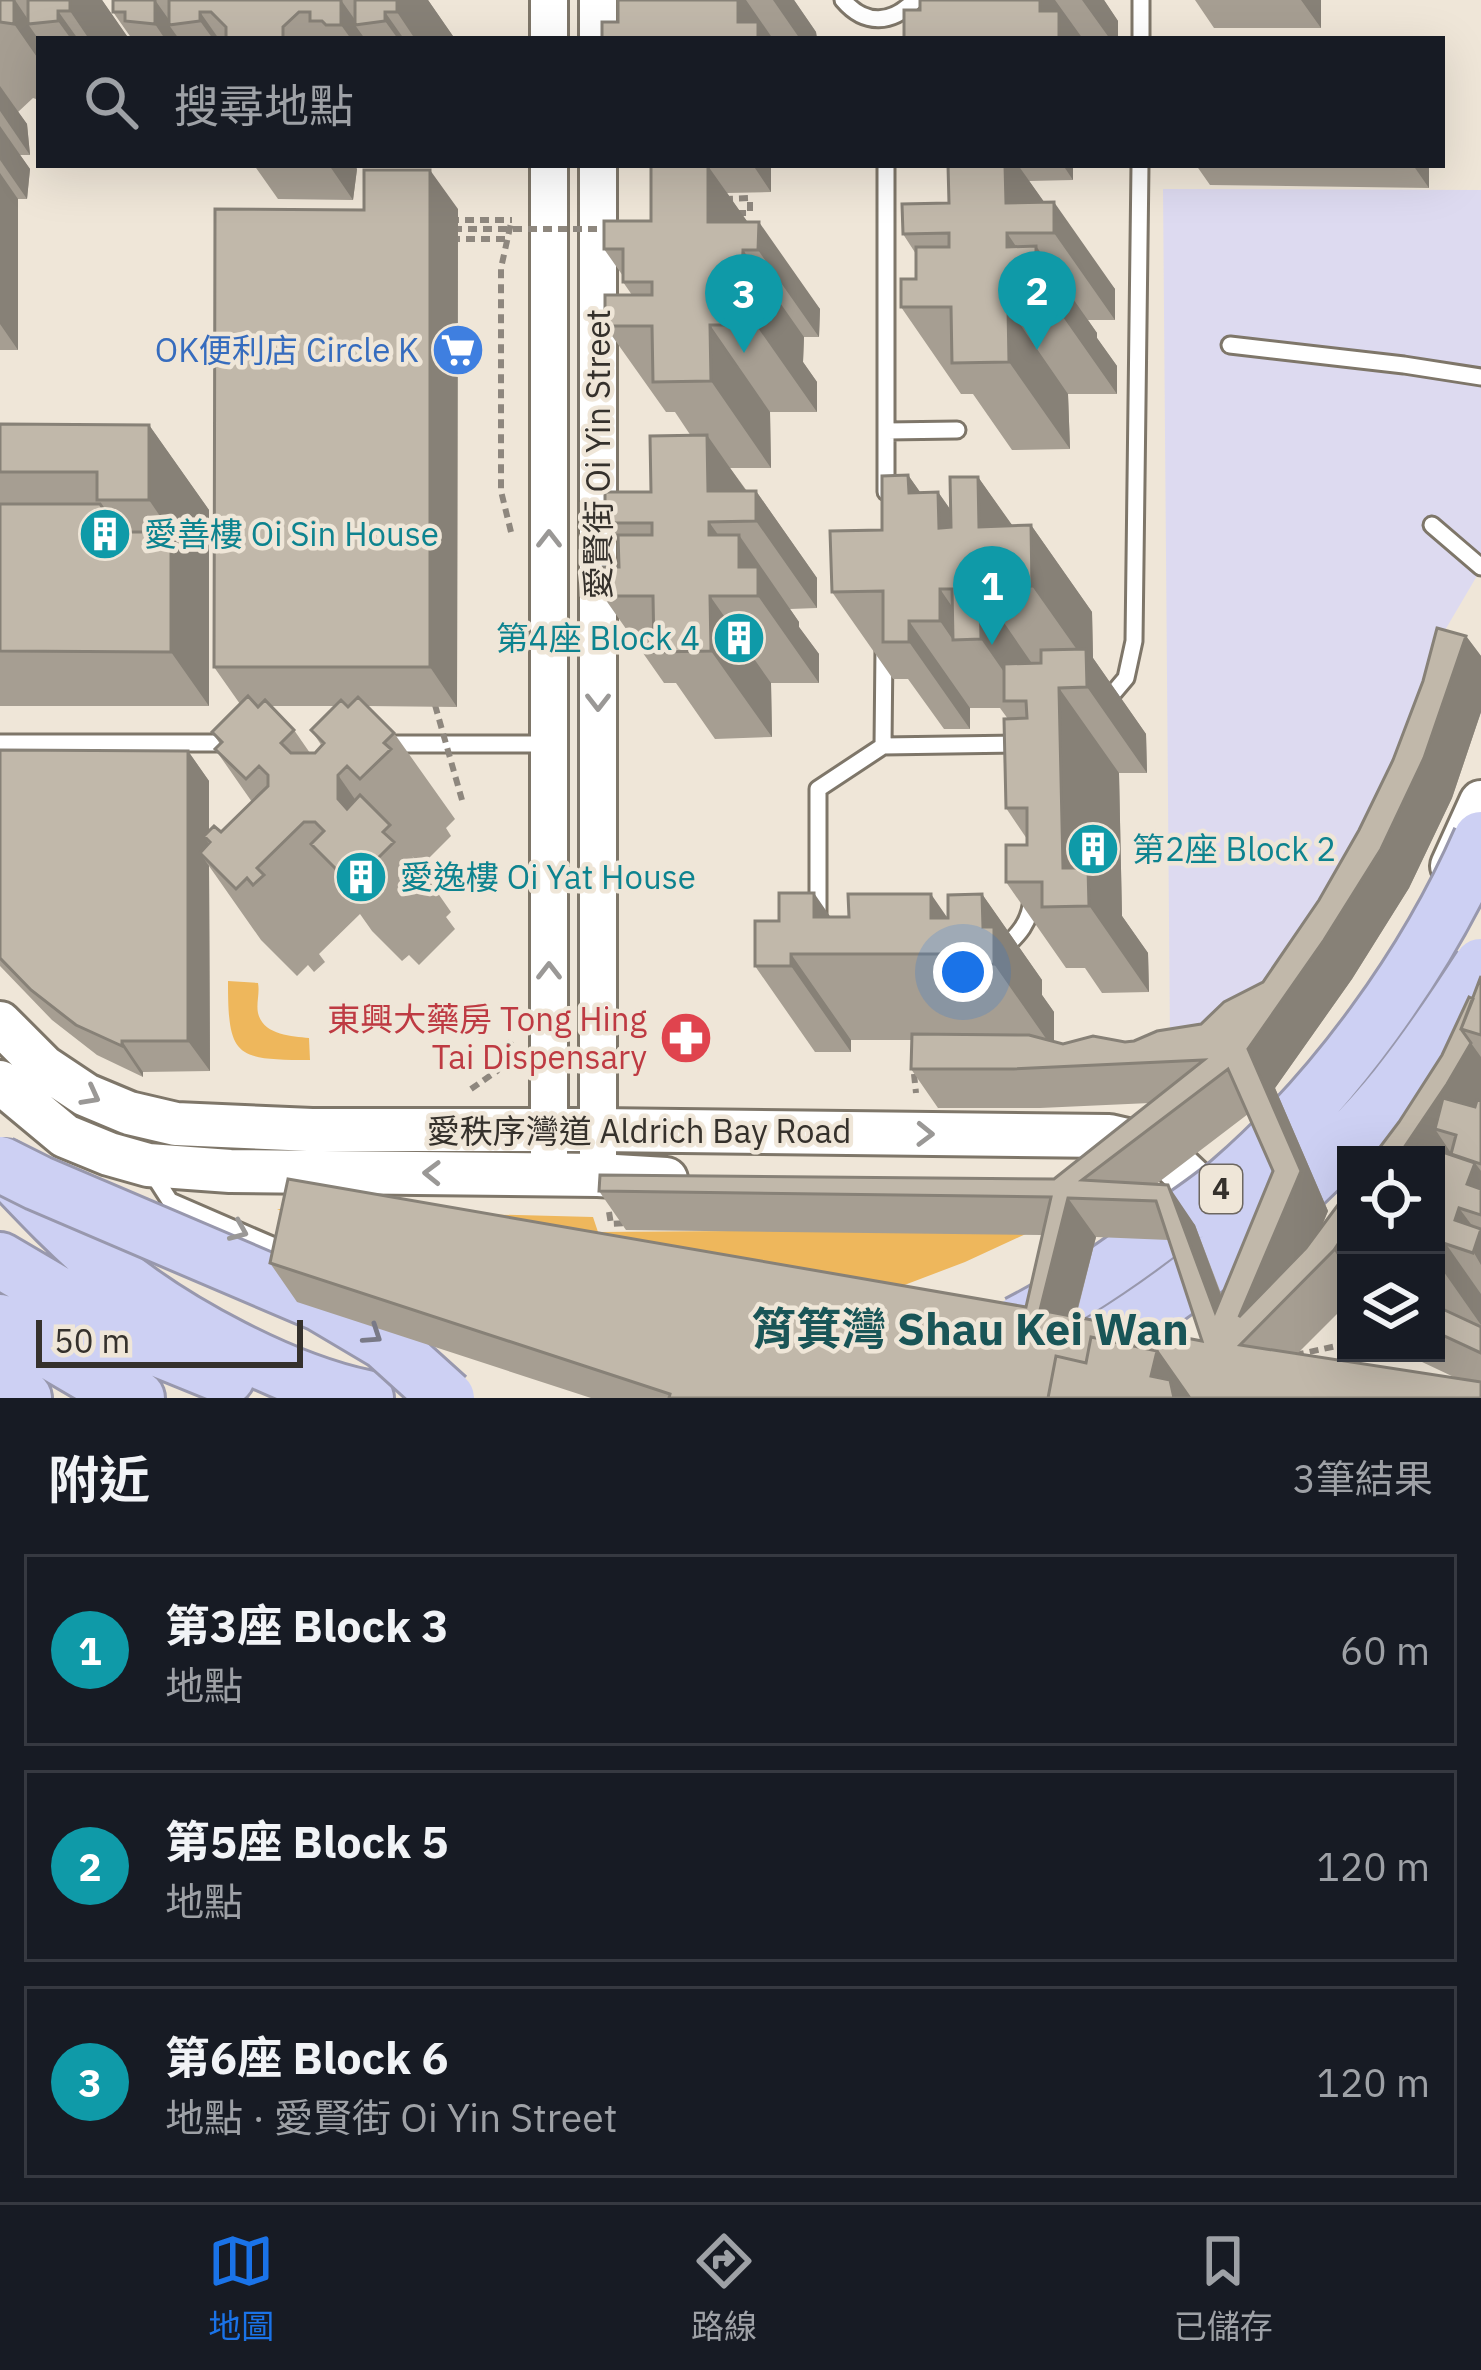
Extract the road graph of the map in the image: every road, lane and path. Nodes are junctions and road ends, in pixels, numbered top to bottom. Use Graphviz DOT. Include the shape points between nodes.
graph roads {
  1 [pos="548,0"];
  2 [pos="598,0"];
  3 [pos="843,0"];
  4 [pos="914,0"];
  5 [pos="1141,0"];
  6 [pos="548,36"];
  7 [pos="598,36"];
  8 [pos="1141,36"];
  9 [pos="548,168"];
  10 [pos="598,168"];
  11 [pos="886,168"];
  12 [pos="1140,168"];
  13 [pos="715,199"];
  14 [pos="440,220"];
  15 [pos="512,220"];
  16 [pos="607,230"];
  17 [pos="735,230"];
  18 [pos="508,239"];
  19 [pos="1230,345"];
  20 [pos="1481,377"];
  21 [pos="957,430"];
  22 [pos="887,431"];
  23 [pos="886,499"];
  24 [pos="1432,525"];
  25 [pos="1481,567"];
  26 [pos="884,634"];
  27 [pos="435,705"];
  28 [pos="1088,714"];
  29 [pos="0,743"];
  30 [pos="257,743"];
  31 [pos="375,744"];
  32 [pos="548,744"];
  33 [pos="883,746"];
  34 [pos="1032,767"];
  35 [pos="462,800"];
  36 [pos="1481,802"];
  37 [pos="1481,838"];
  38 [pos="1032,883"];
  39 [pos="818,928"];
  40 [pos="976,952"];
  41 [pos="1481,966"];
  42 [pos="1481,998"];
  43 [pos="0,1023"];
  44 [pos="497,1071"];
  45 [pos="914,1074"];
  46 [pos="0,1082"];
  47 [pos="465,1092"];
  48 [pos="927,1092"];
  49 [pos="548,1130"];
  50 [pos="598,1130"];
  51 [pos="1371,1146"];
  52 [pos="0,1163"];
  53 [pos="148,1165"];
  54 [pos="548,1174"];
  55 [pos="705,1180"];
  56 [pos="1337,1182"];
  57 [pos="1196,1183"];
  58 [pos="604,1192"];
  59 [pos="1139,1210"];
  60 [pos="628,1223"];
  61 [pos="1265,1252"];
  62 [pos="298,1256"];
  63 [pos="0,1260"];
  64 [pos="1222,1287"];
  65 [pos="0,1322"];
  66 [pos="980,1332"];
  67 [pos="1337,1346"];
  68 [pos="1284,1358"];
  69 [pos="1358,1362"];
  70 [pos="1362,1368"];
  71 [pos="0,1379"];
  72 [pos="290,1387"];
  73 [pos="24,1398"];
  74 [pos="136,1398"];
  75 [pos="366,1398"];
  76 [pos="447,1398"];
  77 [pos="992,1398"];
  78 [pos="1032,1398"];
  1 -- 6 [label="street"];
  2 -- 7 [label="street"];
  3 -- 4 [label="lane" via="880,20"];
  5 -- 8 [label="lane"];
  32 -- 9 [label="street, 愛賢街 Oi Yin Street, one-way"];
  10 -- 50 [label="street, 愛賢街 Oi Yin Street, one-way"];
  11 -- 22 [label="lane"];
  12 -- 28 [label="lane" via="1134,641 1126,678"];
  13 -- 17 [label="path" via="750,198 750,213 735,213"];
  14 -- 15 [label="path"];
  16 -- 18 [label="path, bridge" via="447,234"];
  19 -- 20 [label="lane"];
  21 -- 22 [label="lane"];
  22 -- 23 [label="lane"];
  24 -- 25 [label="lane"];
  26 -- 33 [label="lane"];
  27 -- 35 [label="path, bridge"];
  29 -- 30 [label="lane"];
  31 -- 32 [label="lane"];
  49 -- 32 [label="street, 愛賢街 Oi Yin Street, one-way"];
  33 -- 34 [label="lane" via="1032,744"];
  33 -- 39 [label="lane" via="818,789"];
  36 -- 57 [label="main road" via="1433,901 1329,1054 1262,1130"];
  37 -- 66 [label="highway, 4, bridge" via="1393,996 1295,1118 1229,1183 1108,1271 1039,1314"];
  38 -- 40 [label="lane" via="1021,934 999,952"];
  41 -- 77 [label="highway, 4, bridge" via="1395,1088 1228,1253 1078,1354"];
  42 -- 51 [label="main road"];
  43 -- 49 [label="main road, 愛秩序灣道 Aldrich Bay Road, one-way" via="86,1095 153,1120 257,1129"];
  44 -- 47 [label="path"];
  45 -- 48 [label="path" via="915,1093"];
  46 -- 53 [label="main road, 愛秩序灣道 Aldrich Bay Road" via="65,1136"];
  49 -- 50 [label="main road, 愛秩序灣道 Aldrich Bay Road"];
  49 -- 54 [label="street, 愛賢街 Oi Yin Street"];
  50 -- 57 [label="main road, 愛秩序灣道 Aldrich Bay Road, one-way" via="1108,1136 1157,1148"];
  50 -- 58 [label="street, 愛賢街 Oi Yin Street"];
  52 -- 72 [label="highway, bridge" via="115,1274"];
  52 -- 76 [label="highway, one-way, bridge" via="336,1312 385,1342"];
  54 -- 53 [label="main road, 愛秩序灣道 Aldrich Bay Road, one-way"];
  53 -- 62 [label="lane, one-way" via="170,1201"];
  54 -- 58 [label="main road, 愛秩序灣道 Aldrich Bay Road"];
  55 -- 58 [label="main road, 愛秩序灣道 Aldrich Bay Road"];
  56 -- 61 [label="main road"];
  57 -- 59 [label="main road"];
  57 -- 61 [label="main road, 愛秩序灣道 Aldrich Bay Road"];
  58 -- 60 [label="path" via="610,1223"];
  59 -- 64 [label="main road"];
  59 -- 66 [label="main road"];
  61 -- 64 [label="main road"];
  63 -- 72 [label="highway" via="136,1340 214,1372"];
  64 -- 78 [label="main road"];
  65 -- 74 [label="highway"];
  67 -- 68 [label="path"];
  69 -- 70 [label="path"];
  71 -- 73 [label="highway"];
  72 -- 75 [label="highway" via="315,1382"];
}
